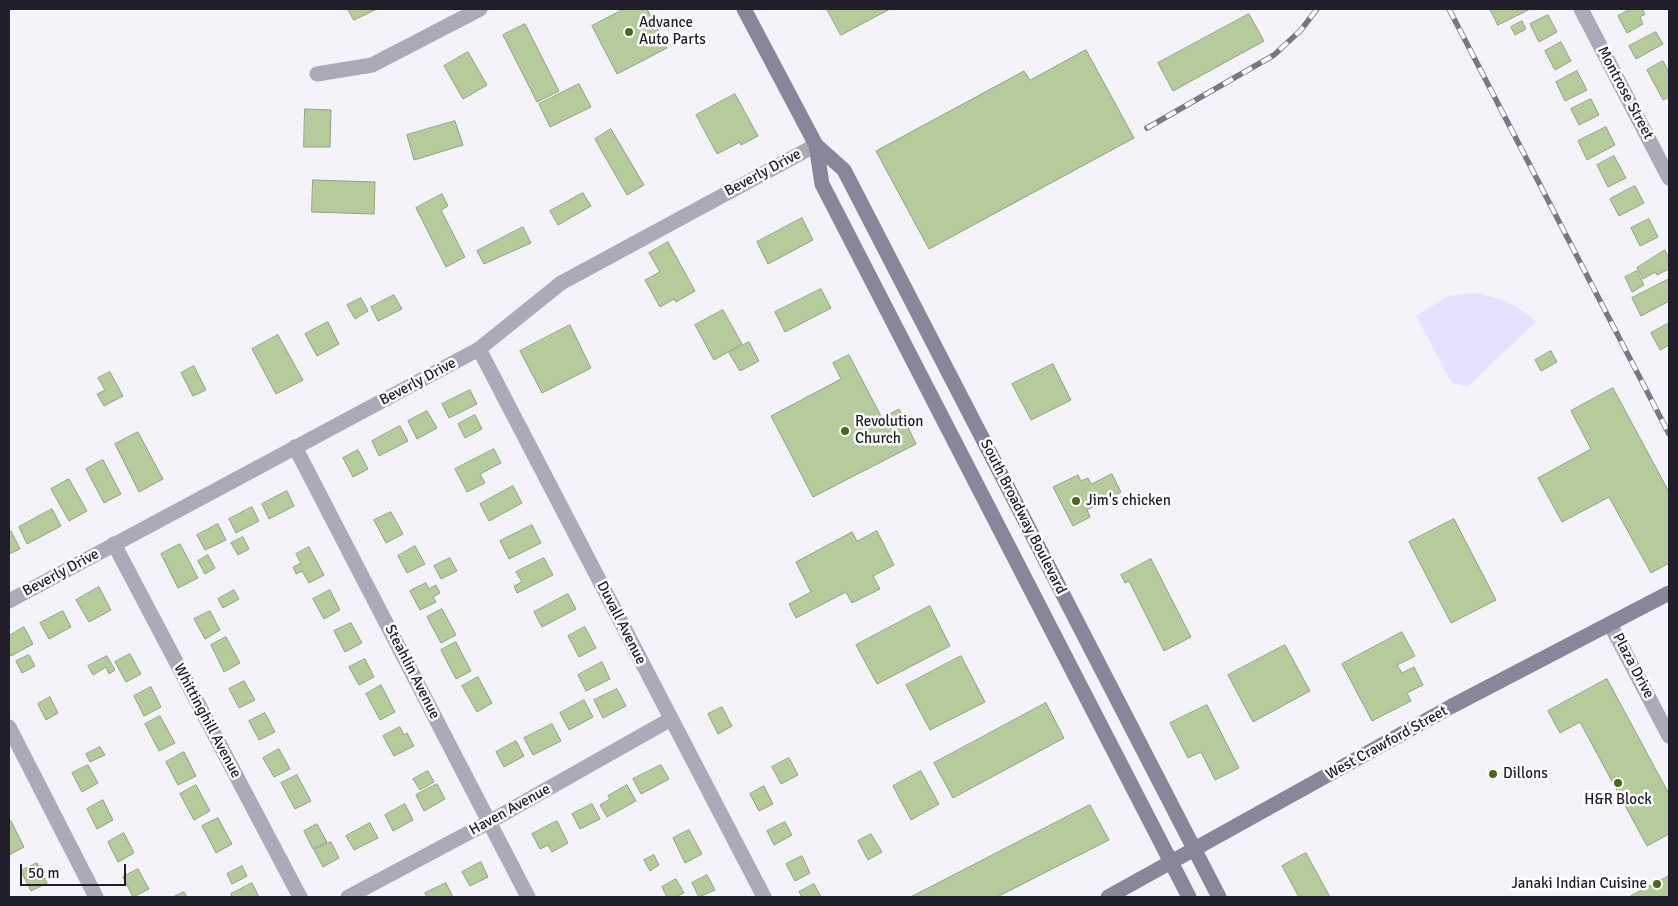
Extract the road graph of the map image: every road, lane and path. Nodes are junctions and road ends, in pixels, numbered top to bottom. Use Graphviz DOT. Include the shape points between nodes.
graph roads {
  1 [pos="480,9"];
  2 [pos="744,9"];
  3 [pos="1581,9"];
  4 [pos="318,74"];
  5 [pos="816,145"];
  6 [pos="1669,178"];
  7 [pos="479,349"];
  8 [pos="295,448"];
  9 [pos="114,544"];
  10 [pos="1669,593"];
  11 [pos="9,601"];
  12 [pos="1610,624"];
  13 [pos="671,719"];
  14 [pos="9,727"];
  15 [pos="1669,736"];
  16 [pos="489,822"];
  17 [pos="1194,850"];
  18 [pos="1170,863"];
  19 [pos="96,897"];
  20 [pos="300,897"];
  21 [pos="348,897"];
  22 [pos="528,897"];
  23 [pos="764,897"];
  24 [pos="1108,897"];
  25 [pos="1189,897"];
  26 [pos="1219,897"];
  1 -- 4 [label="street" via="372,65"];
  2 -- 5 [label="main road, South Broadway Boulevard"];
  3 -- 6 [label="street, Montrose Street"];
  5 -- 7 [label="street, Beverly Drive" via="561,283"];
  5 -- 17 [label="main road, South Broadway Boulevard" via="844,170"];
  5 -- 18 [label="main road, South Broadway Boulevard" via="822,184"];
  7 -- 8 [label="street, Beverly Drive"];
  7 -- 13 [label="street, Duvall Avenue"];
  8 -- 9 [label="street, Beverly Drive"];
  8 -- 16 [label="street, Steahlin Avenue"];
  9 -- 11 [label="street, Beverly Drive"];
  9 -- 20 [label="street, Whittinghill Avenue"];
  10 -- 12 [label="main road, West Crawford Street"];
  12 -- 15 [label="street, Plaza Drive"];
  12 -- 17 [label="main road, West Crawford Street" via="1452,706"];
  13 -- 16 [label="street, Haven Avenue"];
  13 -- 23 [label="street, Duvall Avenue"];
  14 -- 19 [label="street"];
  16 -- 21 [label="street, Haven Avenue"];
  16 -- 22 [label="street, Steahlin Avenue"];
  17 -- 18 [label="main road, West Crawford Street"];
  17 -- 26 [label="main road, South Broadway Boulevard"];
  18 -- 24 [label="main road, West Crawford Street"];
  18 -- 25 [label="main road, South Broadway Boulevard"];
}
